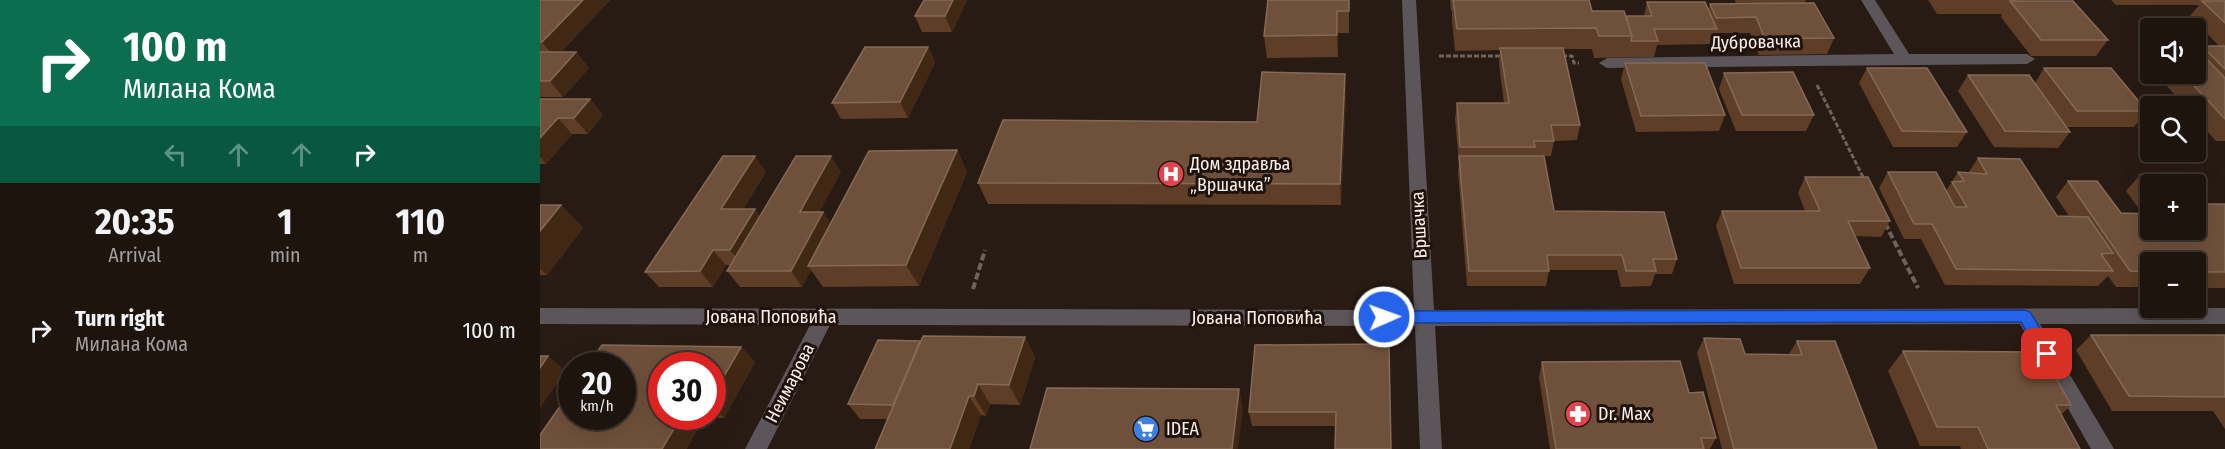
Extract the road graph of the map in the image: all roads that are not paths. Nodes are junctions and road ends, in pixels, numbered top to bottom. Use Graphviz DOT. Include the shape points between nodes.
graph roads {
  1 [pos="1409,0"];
  2 [pos="1868,0"];
  3 [pos="1904,59"];
  4 [pos="2026,59"];
  5 [pos="1607,63"];
  6 [pos="2225,315"];
  7 [pos="540,316"];
  8 [pos="1423,316"];
  9 [pos="2025,316"];
  10 [pos="824,317"];
  11 [pos="756,449"];
  12 [pos="1431,449"];
  13 [pos="2103,449"];
  1 -- 8 [label="street, Вршачка"];
  2 -- 3 [label="street"];
  3 -- 4 [label="street, Дубровачка"];
  3 -- 5 [label="street, Дубровачка"];
  6 -- 9 [label="street, Јована Поповића"];
  7 -- 10 [label="street, Јована Поповића"];
  8 -- 9 [label="street, Јована Поповића"];
  8 -- 10 [label="street, Јована Поповића"];
  8 -- 12 [label="street, Вршачка"];
  9 -- 13 [label="street"];
  10 -- 11 [label="street, Неимарова"];
}
